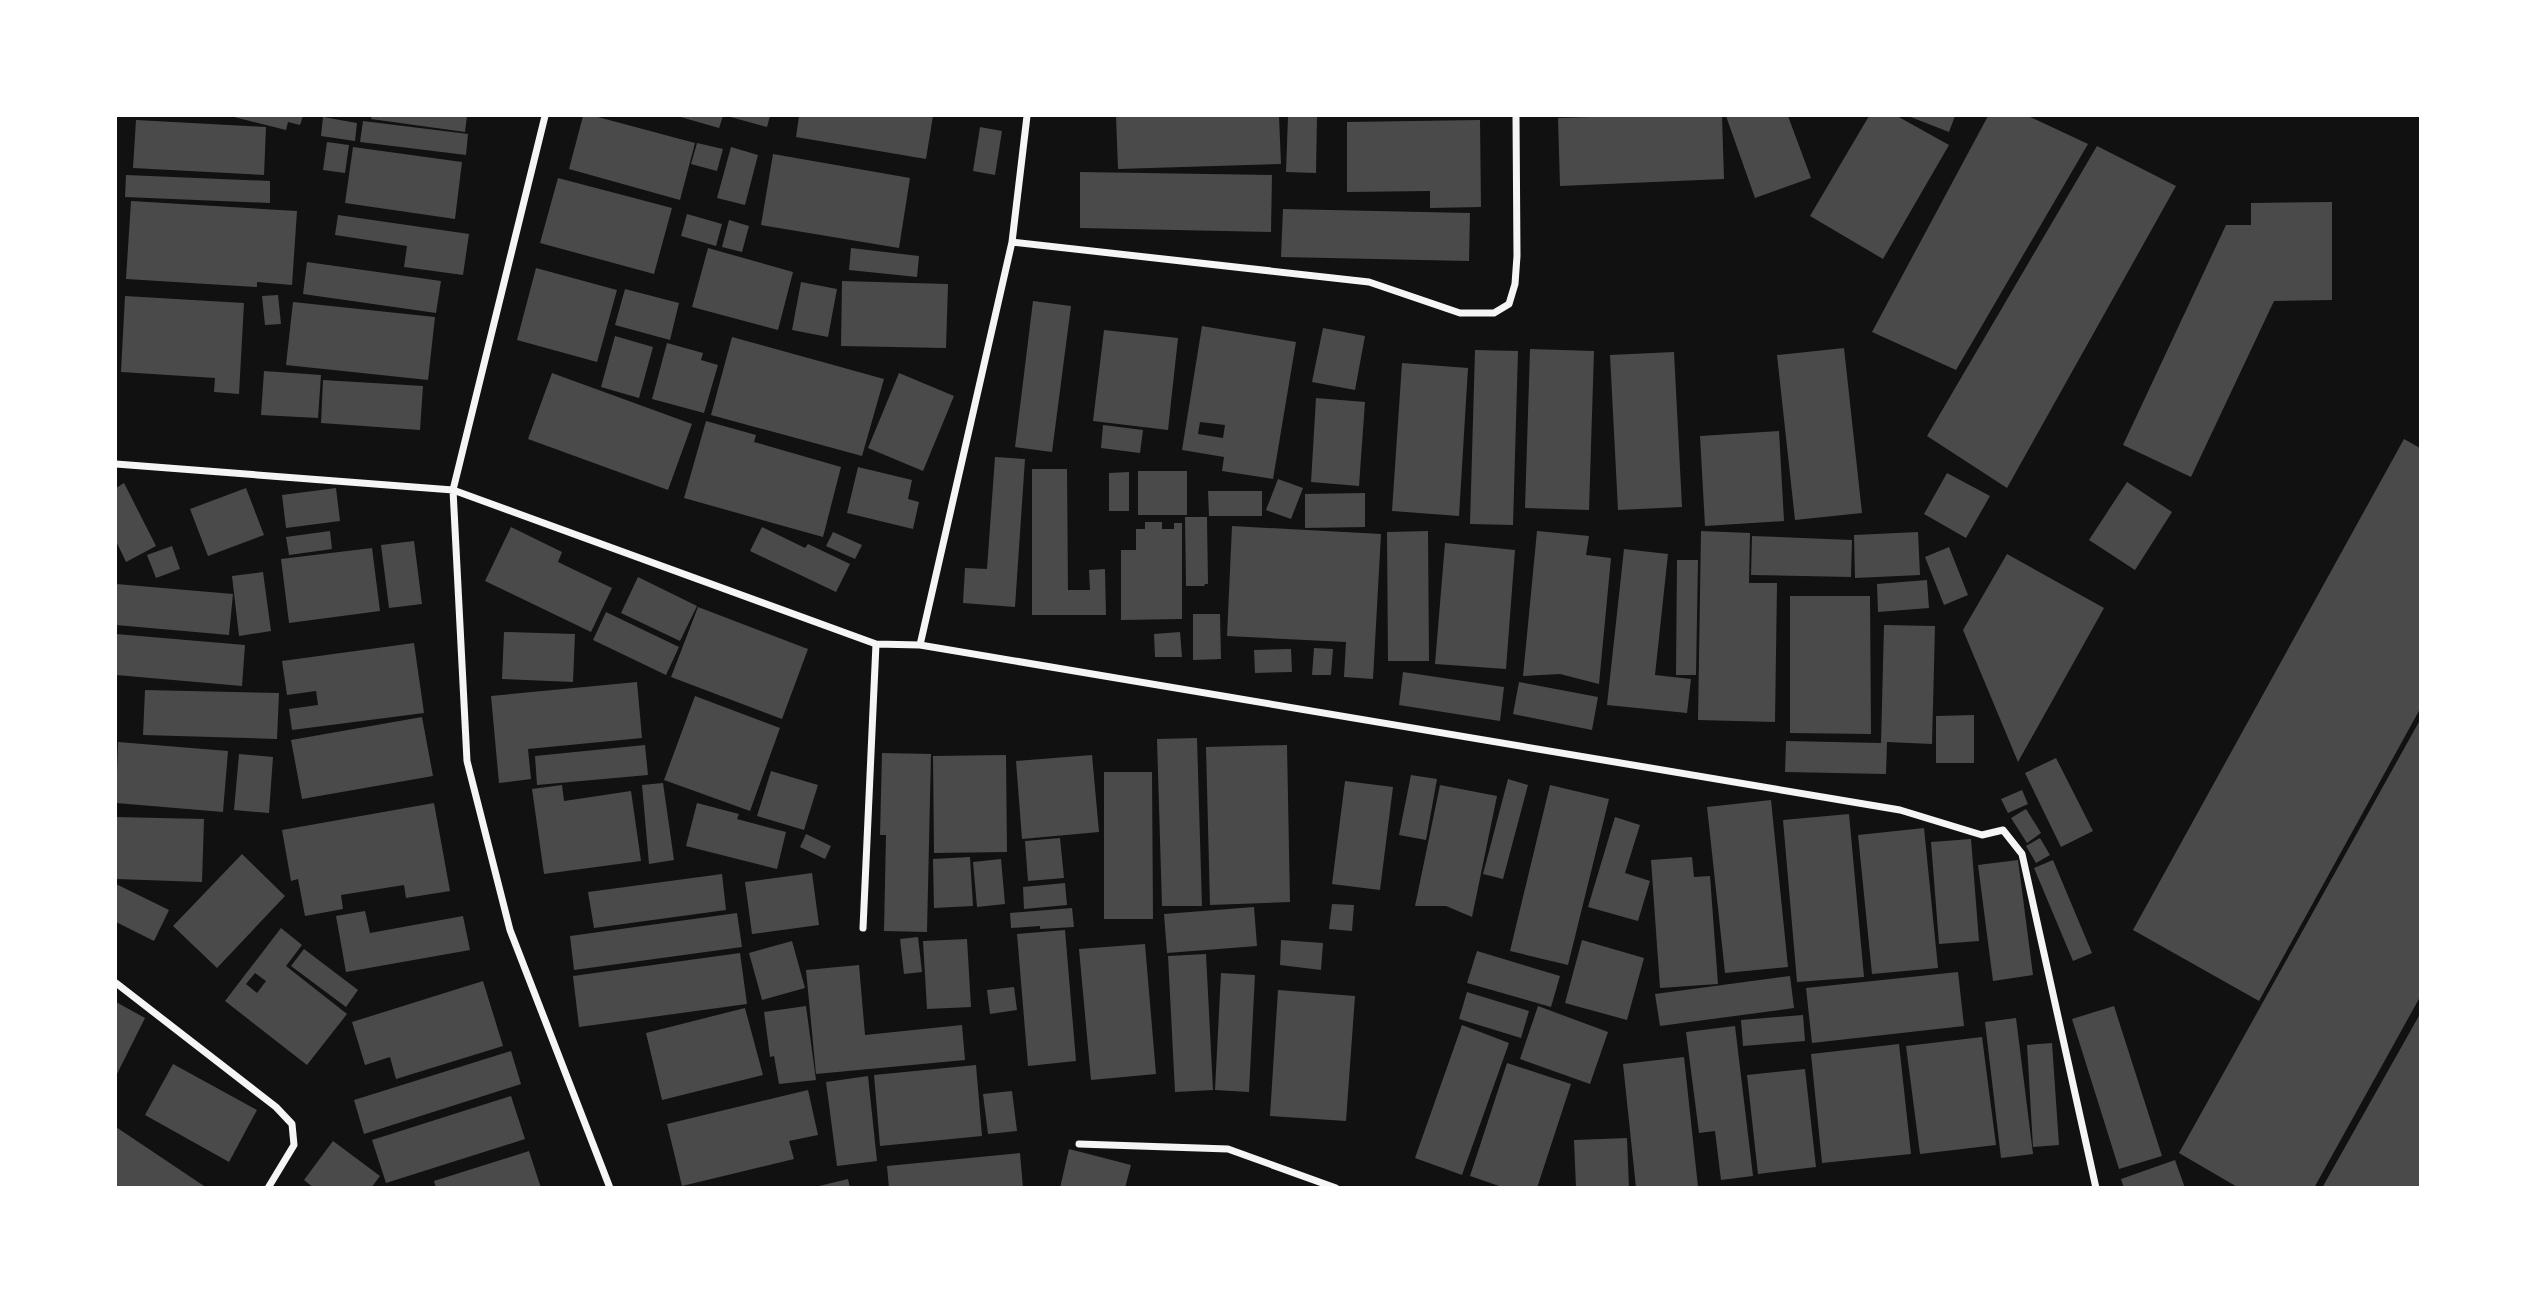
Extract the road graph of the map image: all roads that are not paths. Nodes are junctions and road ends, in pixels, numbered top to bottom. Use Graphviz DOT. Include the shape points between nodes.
graph roads {
  1 [pos="545,116"];
  2 [pos="1027,116"];
  3 [pos="1516,116"];
  4 [pos="1012,242"];
  5 [pos="116,464"];
  6 [pos="453,490"];
  7 [pos="876,644"];
  8 [pos="920,645"];
  9 [pos="863,928"];
  10 [pos="116,983"];
  11 [pos="1079,1144"];
  12 [pos="268,1188"];
  13 [pos="610,1188"];
  14 [pos="1336,1188"];
  15 [pos="2096,1188"];
  1 -- 6 [label="street"];
  2 -- 4 [label="street"];
  3 -- 4 [label="street" via="1515,284 1508,304 1494,313 1460,313 1369,282"];
  4 -- 8 [label="street"];
  5 -- 6 [label="street"];
  6 -- 7 [label="street"];
  6 -- 13 [label="street" via="467,761 510,930"];
  7 -- 8 [label="street"];
  7 -- 9 [label="street"];
  8 -- 15 [label="street" via="1900,810 1982,835 2003,830 2022,854"];
  10 -- 12 [label="street" via="292,1124 294,1145"];
  11 -- 14 [label="street" via="1228,1149"];
}
